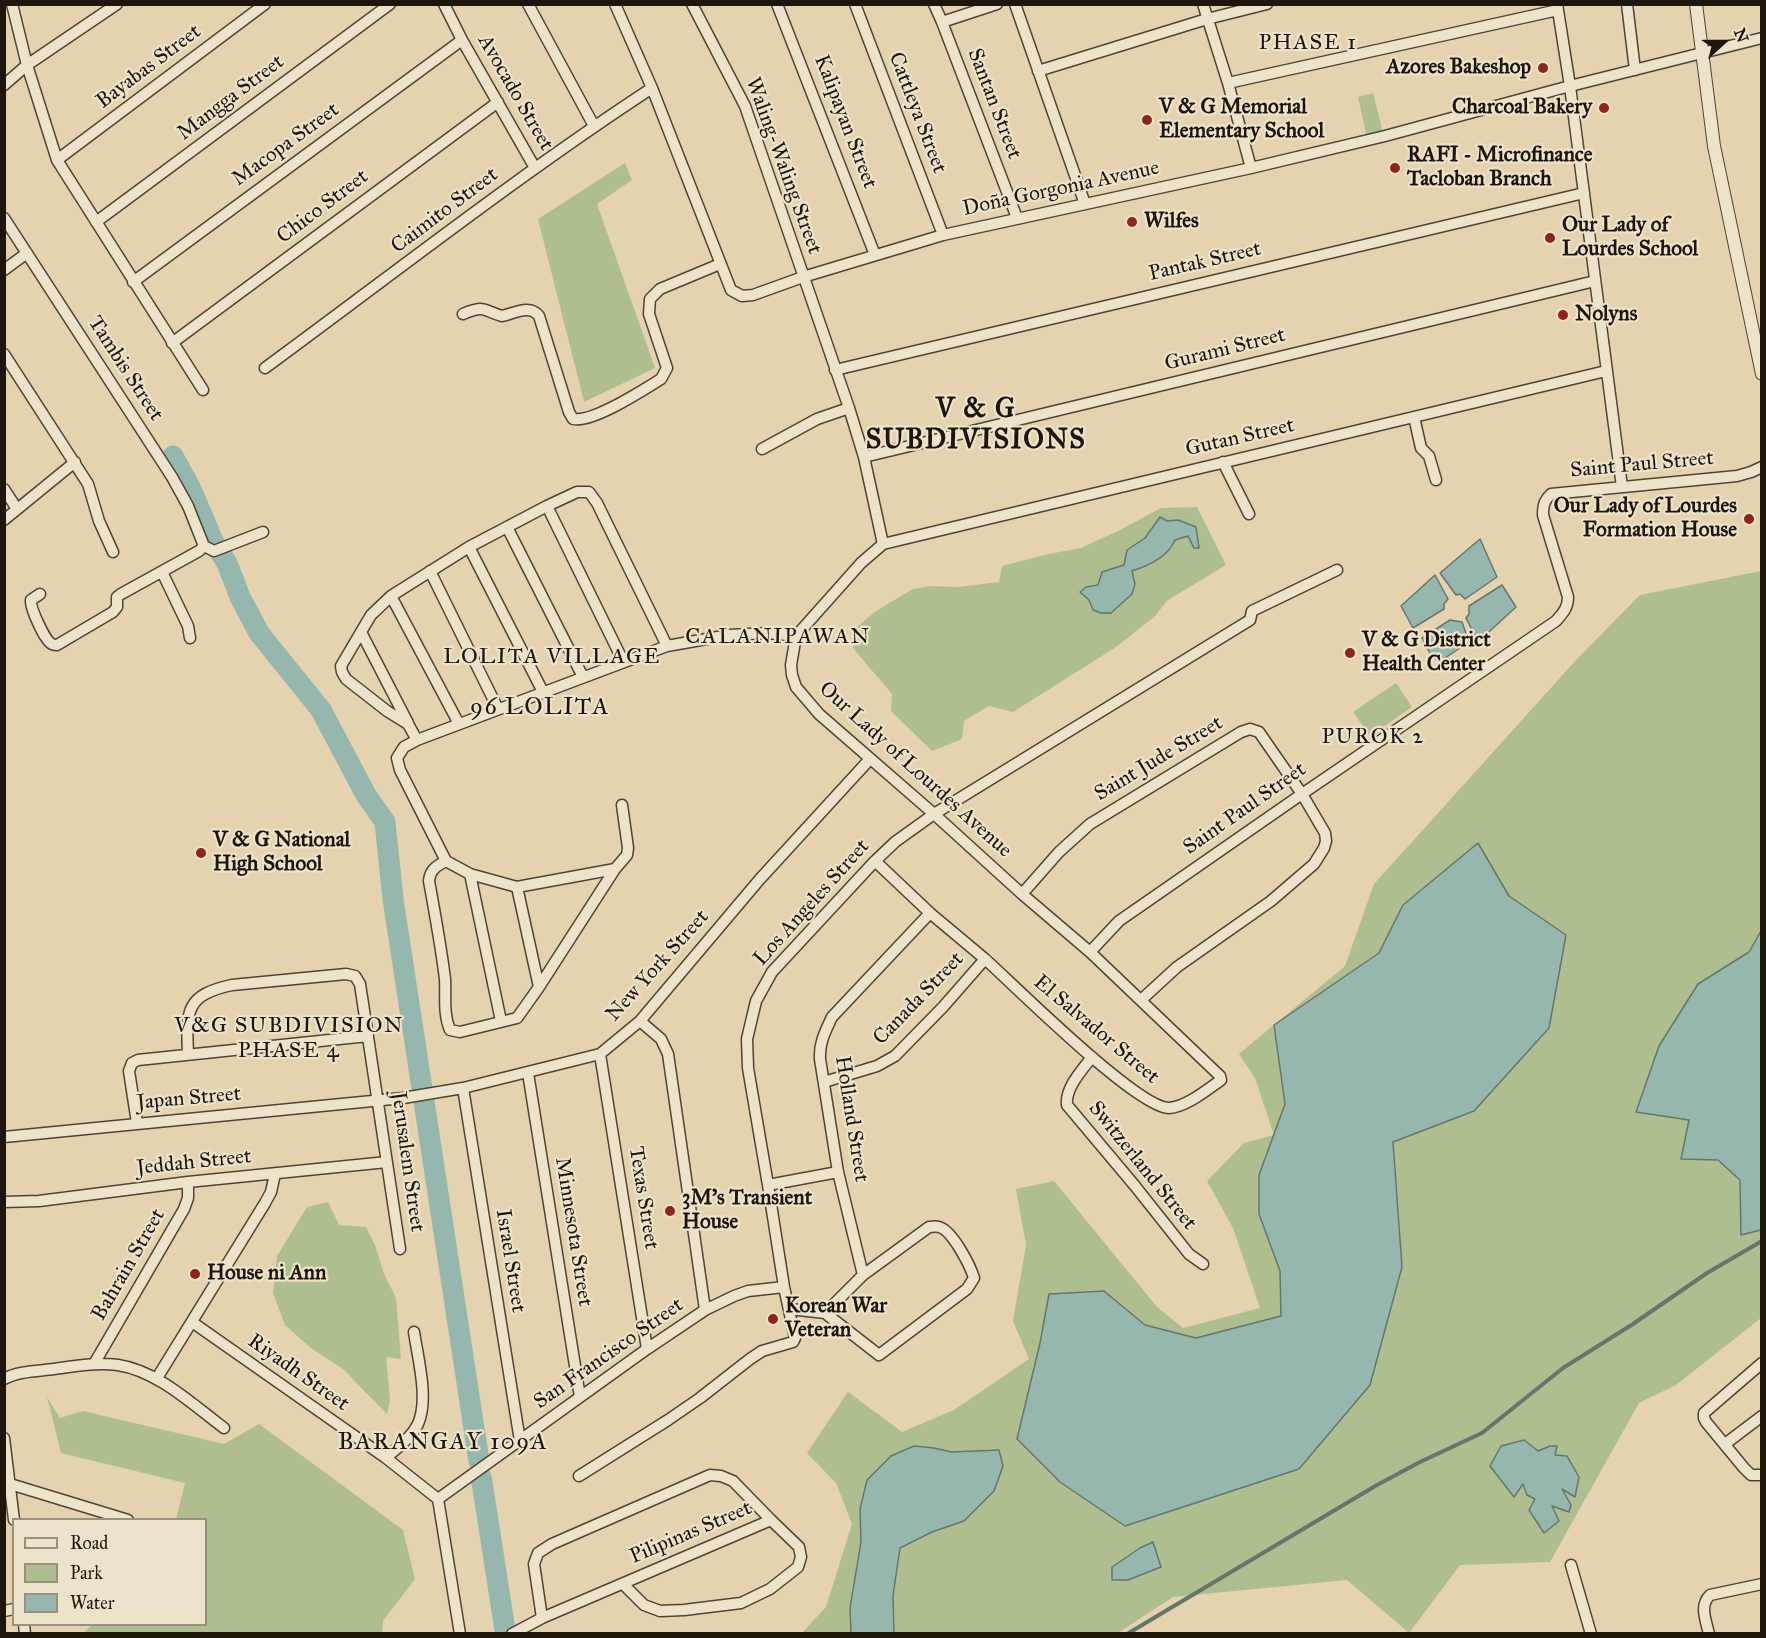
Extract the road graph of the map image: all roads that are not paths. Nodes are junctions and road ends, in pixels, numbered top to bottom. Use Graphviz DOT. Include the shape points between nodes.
graph roads {
  1 [pos="12,4"];
  2 [pos="117,4"];
  3 [pos="266,4"];
  4 [pos="390,4"];
  5 [pos="444,4"];
  6 [pos="528,4"];
  7 [pos="615,4"];
  8 [pos="692,4"];
  9 [pos="777,4"];
  10 [pos="855,4"];
  11 [pos="934,4"];
  12 [pos="997,4"];
  13 [pos="1015,4"];
  14 [pos="1203,4"];
  15 [pos="1267,4"];
  16 [pos="1627,4"];
  17 [pos="1696,4"];
  18 [pos="1558,7"];
  19 [pos="1208,20"];
  20 [pos="942,22"];
  21 [pos="1761,38"];
  22 [pos="462,40"];
  23 [pos="1702,52"];
  24 [pos="27,65"];
  25 [pos="1635,70"];
  26 [pos="1038,71"];
  27 [pos="1228,83"];
  28 [pos="4,85"];
  29 [pos="1570,86"];
  30 [pos="652,88"];
  31 [pos="498,102"];
  32 [pos="594,126"];
  33 [pos="57,160"];
  34 [pos="535,168"];
  35 [pos="1251,168"];
  36 [pos="1584,193"];
  37 [pos="1085,204"];
  38 [pos="4,218"];
  39 [pos="1017,218"];
  40 [pos="96,222"];
  41 [pos="943,235"];
  42 [pos="27,253"];
  43 [pos="875,255"];
  44 [pos="720,264"];
  45 [pos="4,270"];
  46 [pos="803,277"];
  47 [pos="1595,281"];
  48 [pos="133,282"];
  49 [pos="463,314"];
  50 [pos="172,343"];
  51 [pos="4,354"];
  52 [pos="265,369"];
  53 [pos="836,370"];
  54 [pos="1606,371"];
  55 [pos="1761,374"];
  56 [pos="203,390"];
  57 [pos="849,408"];
  58 [pos="1414,417"];
  59 [pos="762,449"];
  60 [pos="864,457"];
  61 [pos="75,462"];
  62 [pos="1223,462"];
  63 [pos="1761,467"];
  64 [pos="1436,480"];
  65 [pos="1622,487"];
  66 [pos="4,489"];
  67 [pos="547,506"];
  68 [pos="17,509"];
  69 [pos="1249,514"];
  70 [pos="4,520"];
  71 [pos="507,527"];
  72 [pos="263,532"];
  73 [pos="883,544"];
  74 [pos="204,546"];
  75 [pos="469,548"];
  76 [pos="113,552"];
  77 [pos="1337,570"];
  78 [pos="430,571"];
  79 [pos="162,572"];
  80 [pos="40,594"];
  81 [pos="391,596"];
  82 [pos="361,633"];
  83 [pos="796,636"];
  84 [pos="190,638"];
  85 [pos="667,646"];
  86 [pos="623,661"];
  87 [pos="583,677"];
  88 [pos="543,693"];
  89 [pos="498,709"];
  90 [pos="408,724"];
  91 [pos="459,724"];
  92 [pos="417,740"];
  93 [pos="870,759"];
  94 [pos="1302,794"];
  95 [pos="622,805"];
  96 [pos="934,813"];
  97 [pos="446,861"];
  98 [pos="875,861"];
  99 [pos="615,868"];
  100 [pos="471,874"];
  101 [pos="517,887"];
  102 [pos="1022,894"];
  103 [pos="930,913"];
  104 [pos="1090,952"];
  105 [pos="985,958"];
  106 [pos="539,987"];
  107 [pos="1142,1000"];
  108 [pos="640,1021"];
  109 [pos="501,1022"];
  110 [pos="368,1036"];
  111 [pos="188,1054"];
  112 [pos="600,1054"];
  113 [pos="1092,1057"];
  114 [pos="528,1072"];
  115 [pos="1221,1079"];
  116 [pos="824,1082"];
  117 [pos="463,1088"];
  118 [pos="378,1100"];
  119 [pos="137,1123"];
  120 [pos="4,1137"];
  121 [pos="387,1162"];
  122 [pos="838,1172"];
  123 [pos="275,1174"];
  124 [pos="188,1182"];
  125 [pos="768,1185"];
  126 [pos="4,1202"];
  127 [pos="400,1249"];
  128 [pos="1203,1264"];
  129 [pos="863,1275"];
  130 [pos="784,1287"];
  131 [pos="790,1308"];
  132 [pos="705,1310"];
  133 [pos="825,1313"];
  134 [pos="192,1322"];
  135 [pos="414,1332"];
  136 [pos="647,1349"];
  137 [pos="1761,1363"];
  138 [pos="93,1364"];
  139 [pos="157,1378"];
  140 [pos="4,1379"];
  141 [pos="580,1397"];
  142 [pos="1761,1416"];
  143 [pos="224,1428"];
  144 [pos="4,1438"];
  145 [pos="520,1441"];
  146 [pos="1725,1444"];
  147 [pos="386,1458"];
  148 [pos="1761,1475"];
  149 [pos="579,1476"];
  150 [pos="10,1484"];
  151 [pos="438,1499"];
  152 [pos="14,1518"];
  153 [pos="120,1518"];
  154 [pos="771,1520"];
  155 [pos="1570,1564"];
  156 [pos="623,1584"];
  157 [pos="1761,1584"];
  158 [pos="542,1618"];
  159 [pos="460,1634"];
  160 [pos="512,1634"];
  161 [pos="1590,1634"];
  162 [pos="1709,1634"];
  1 -- 24 [label="street"];
  2 -- 24 [label="street"];
  3 -- 33 [label="street, Bayabas Street"];
  4 -- 40 [label="street, Mangga Street"];
  5 -- 22 [label="street, Avocado Street"];
  6 -- 32 [label="street"];
  7 -- 30 [label="street, Doña Gorgonia Avenue"];
  8 -- 46 [label="street, Waling-Waling Street" via="745,106"];
  9 -- 43 [label="street, Kalipayan Street"];
  10 -- 41 [label="street, Cattleya Street"];
  11 -- 20 [label="street, Santan Street"];
  12 -- 20 [label="street"];
  13 -- 26 [label="street"];
  14 -- 19 [label="street"];
  15 -- 19 [label="street"];
  16 -- 25 [label="street"];
  17 -- 23 [label="street"];
  18 -- 27 [label="street"];
  18 -- 29 [label="street"];
  19 -- 26 [label="street"];
  19 -- 27 [label="street"];
  20 -- 39 [label="street, Santan Street"];
  21 -- 23 [label="street, Doña Gorgonia Avenue"];
  22 -- 31 [label="street, Avocado Street"];
  22 -- 48 [label="street, Macopa Street"];
  23 -- 25 [label="street, Doña Gorgonia Avenue"];
  23 -- 55 [label="street" via="1714,146"];
  24 -- 28 [label="street"];
  24 -- 33 [label="street"];
  25 -- 29 [label="street, Doña Gorgonia Avenue"];
  26 -- 37 [label="street"];
  27 -- 35 [label="street"];
  29 -- 35 [label="street, Doña Gorgonia Avenue"];
  29 -- 36 [label="street"];
  30 -- 32 [label="street, Caimito Street"];
  30 -- 44 [label="street, Doña Gorgonia Avenue"];
  31 -- 34 [label="street, Avocado Street"];
  31 -- 50 [label="street, Chico Street"];
  32 -- 34 [label="street, Caimito Street"];
  33 -- 40 [label="street"];
  34 -- 52 [label="street, Caimito Street"];
  35 -- 37 [label="street, Doña Gorgonia Avenue"];
  36 -- 47 [label="street"];
  36 -- 53 [label="street, Pantak Street"];
  37 -- 39 [label="street, Doña Gorgonia Avenue"];
  38 -- 42 [label="street, Tambis Street"];
  39 -- 41 [label="street, Doña Gorgonia Avenue"];
  40 -- 48 [label="street"];
  41 -- 43 [label="street, Doña Gorgonia Avenue"];
  42 -- 45 [label="street"];
  42 -- 74 [label="street, Tambis Street" via="172,477"];
  43 -- 46 [label="street, Doña Gorgonia Avenue"];
  44 -- 46 [label="street, Doña Gorgonia Avenue" via="731,290 742,296"];
  44 -- 49 [label="street" via="660,289 650,299 649,314 667,368 664,375 623,401 580,420 573,419 569,412 535,310 502,316 477,308"];
  46 -- 53 [label="street, Waling-Waling Street"];
  47 -- 54 [label="street"];
  47 -- 60 [label="street, Gurami Street"];
  48 -- 50 [label="street"];
  50 -- 56 [label="street"];
  51 -- 61 [label="street"];
  53 -- 57 [label="street, Waling-Waling Street"];
  54 -- 58 [label="street, Gutan Street"];
  54 -- 65 [label="street"];
  57 -- 59 [label="street" via="817,419"];
  57 -- 60 [label="street, Waling-Waling Street"];
  58 -- 62 [label="street, Gutan Street"];
  58 -- 64 [label="street" via="1421,448 1429,456"];
  60 -- 73 [label="street, Waling-Waling Street"];
  61 -- 68 [label="street"];
  61 -- 76 [label="street" via="88,484"];
  62 -- 69 [label="street"];
  62 -- 73 [label="street, Gutan Street"];
  63 -- 65 [label="street, Saint Paul Street" via="1737,476"];
  65 -- 94 [label="street, Saint Paul Street" via="1551,494 1545,500 1543,515 1568,597 1565,612 1556,621"];
  66 -- 68 [label="street"];
  67 -- 71 [label="street"];
  67 -- 85 [label="street" via="577,492 589,492"];
  67 -- 86 [label="street"];
  68 -- 70 [label="street"];
  71 -- 75 [label="street"];
  71 -- 87 [label="street"];
  72 -- 74 [label="street" via="214,551"];
  73 -- 83 [label="street"];
  74 -- 79 [label="street"];
  75 -- 78 [label="street"];
  75 -- 88 [label="street"];
  77 -- 96 [label="street, Los Angeles Street" via="1252,611 1250,621"];
  78 -- 81 [label="street"];
  78 -- 89 [label="street"];
  79 -- 80 [label="street" via="121,594 113,612 57,645 47,640 31,607 31,600"];
  79 -- 84 [label="street"];
  81 -- 82 [label="street" via="377,607"];
  81 -- 91 [label="street"];
  82 -- 90 [label="street"];
  82 -- 90 [label="street" via="341,666 342,672"];
  83 -- 85 [label="street" via="729,635"];
  83 -- 93 [label="street, Our Lady of Lourdes Avenue" via="791,665 796,687 819,714"];
  85 -- 86 [label="street"];
  86 -- 87 [label="street"];
  87 -- 88 [label="street"];
  88 -- 89 [label="street"];
  89 -- 91 [label="street"];
  90 -- 92 [label="street"];
  91 -- 92 [label="street"];
  92 -- 97 [label="street" via="404,747 397,758"];
  93 -- 96 [label="street, Our Lady of Lourdes Avenue"];
  93 -- 108 [label="street, New York Street" via="760,879"];
  94 -- 102 [label="street, Saint Jude Street" via="1258,732 1246,729 1090,824"];
  94 -- 104 [label="street, Saint Paul Street" via="1119,921"];
  94 -- 107 [label="street, Saint Jude Street" via="1325,833 1324,848 1314,864 1271,901 1177,967"];
  95 -- 99 [label="street" via="628,848"];
  96 -- 98 [label="street, Los Angeles Street"];
  96 -- 102 [label="street, Our Lady of Lourdes Avenue"];
  97 -- 100 [label="street"];
  97 -- 109 [label="street" via="430,873 429,881 442,958 446,1021 450,1030 460,1032"];
  98 -- 103 [label="street, Canada Street"];
  98 -- 125 [label="street, Los Angeles Street" via="772,972 756,1001 747,1038 748,1068"];
  99 -- 101 [label="street"];
  99 -- 106 [label="street"];
  100 -- 101 [label="street"];
  100 -- 109 [label="street"];
  101 -- 106 [label="street"];
  102 -- 104 [label="street, Our Lady of Lourdes Avenue"];
  103 -- 105 [label="street, Canada Street"];
  103 -- 116 [label="street, Holland Street" via="832,1017 819,1046"];
  104 -- 107 [label="street, Our Lady of Lourdes Avenue"];
  105 -- 113 [label="street, El Salvador Street"];
  105 -- 116 [label="street, Canada Street" via="895,1056 877,1066"];
  106 -- 109 [label="street" via="517,1018"];
  107 -- 115 [label="street, Our Lady of Lourdes Avenue"];
  108 -- 112 [label="street, New York Street"];
  108 -- 132 [label="street" via="661,1039 668,1054"];
  110 -- 111 [label="street"];
  110 -- 111 [label="street, Jerusalem Street" via="360,984 355,976 232,985 202,994 190,1008"];
  110 -- 118 [label="street, Jerusalem Street"];
  111 -- 119 [label="street" via="132,1063 129,1071"];
  112 -- 114 [label="street, New York Street"];
  112 -- 136 [label="street, Texas Street"];
  113 -- 115 [label="street, El Salvador Street" via="1134,1092 1161,1107 1191,1100"];
  113 -- 128 [label="street, Switzerland Street" via="1069,1090 1066,1105 1189,1254"];
  114 -- 117 [label="street, New York Street"];
  114 -- 141 [label="street, Minnesota Street"];
  116 -- 122 [label="street, Holland Street"];
  117 -- 118 [label="street, New York Street"];
  117 -- 145 [label="street, Israel Street"];
  118 -- 119 [label="street, Japan Street"];
  118 -- 121 [label="street, Jerusalem Street"];
  119 -- 120 [label="street, Japan Street"];
  121 -- 123 [label="street, Jeddah Street"];
  121 -- 127 [label="street, Jerusalem Street"];
  122 -- 125 [label="street"];
  122 -- 129 [label="street, Holland Street"];
  123 -- 124 [label="street, Jeddah Street"];
  123 -- 134 [label="street" via="265,1203"];
  124 -- 126 [label="street, Jeddah Street"];
  124 -- 138 [label="street, Bahrain Street" via="184,1209"];
  125 -- 130 [label="street, Los Angeles Street"];
  129 -- 133 [label="street"];
  129 -- 133 [label="street" via="929,1227 940,1227 949,1233 974,1278 967,1289 879,1354"];
  130 -- 131 [label="street, Los Angeles Street"];
  130 -- 132 [label="street, San Francisco Street" via="748,1291"];
  131 -- 133 [label="street"];
  131 -- 149 [label="street, Los Angeles Street" via="793,1342 762,1352 684,1409"];
  132 -- 136 [label="street, San Francisco Street"];
  134 -- 139 [label="street"];
  134 -- 147 [label="street, Riyadh Street"];
  135 -- 147 [label="street" via="423,1410 407,1439"];
  136 -- 141 [label="street, San Francisco Street"];
  137 -- 146 [label="street" via="1704,1413 1706,1422"];
  138 -- 139 [label="street" via="132,1368"];
  138 -- 140 [label="street"];
  139 -- 143 [label="street"];
  141 -- 145 [label="street, San Francisco Street"];
  142 -- 146 [label="street"];
  144 -- 150 [label="street"];
  145 -- 151 [label="street, San Francisco Street"];
  146 -- 148 [label="street" via="1743,1468 1752,1475"];
  147 -- 151 [label="street, Riyadh Street"];
  150 -- 152 [label="street"];
  150 -- 153 [label="street"];
  151 -- 159 [label="street"];
  154 -- 156 [label="street, Pilipinas Street"];
  154 -- 156 [label="street, Pilipinas Street" via="799,1547 798,1567 770,1589 741,1603 660,1611 645,1605"];
  154 -- 158 [label="street" via="733,1481 710,1475 538,1553 534,1564"];
  155 -- 161 [label="street"];
  156 -- 158 [label="street, Pilipinas Street"];
  157 -- 162 [label="street" via="1710,1595 1703,1606"];
  158 -- 160 [label="street, Pilipinas Street"];
}
